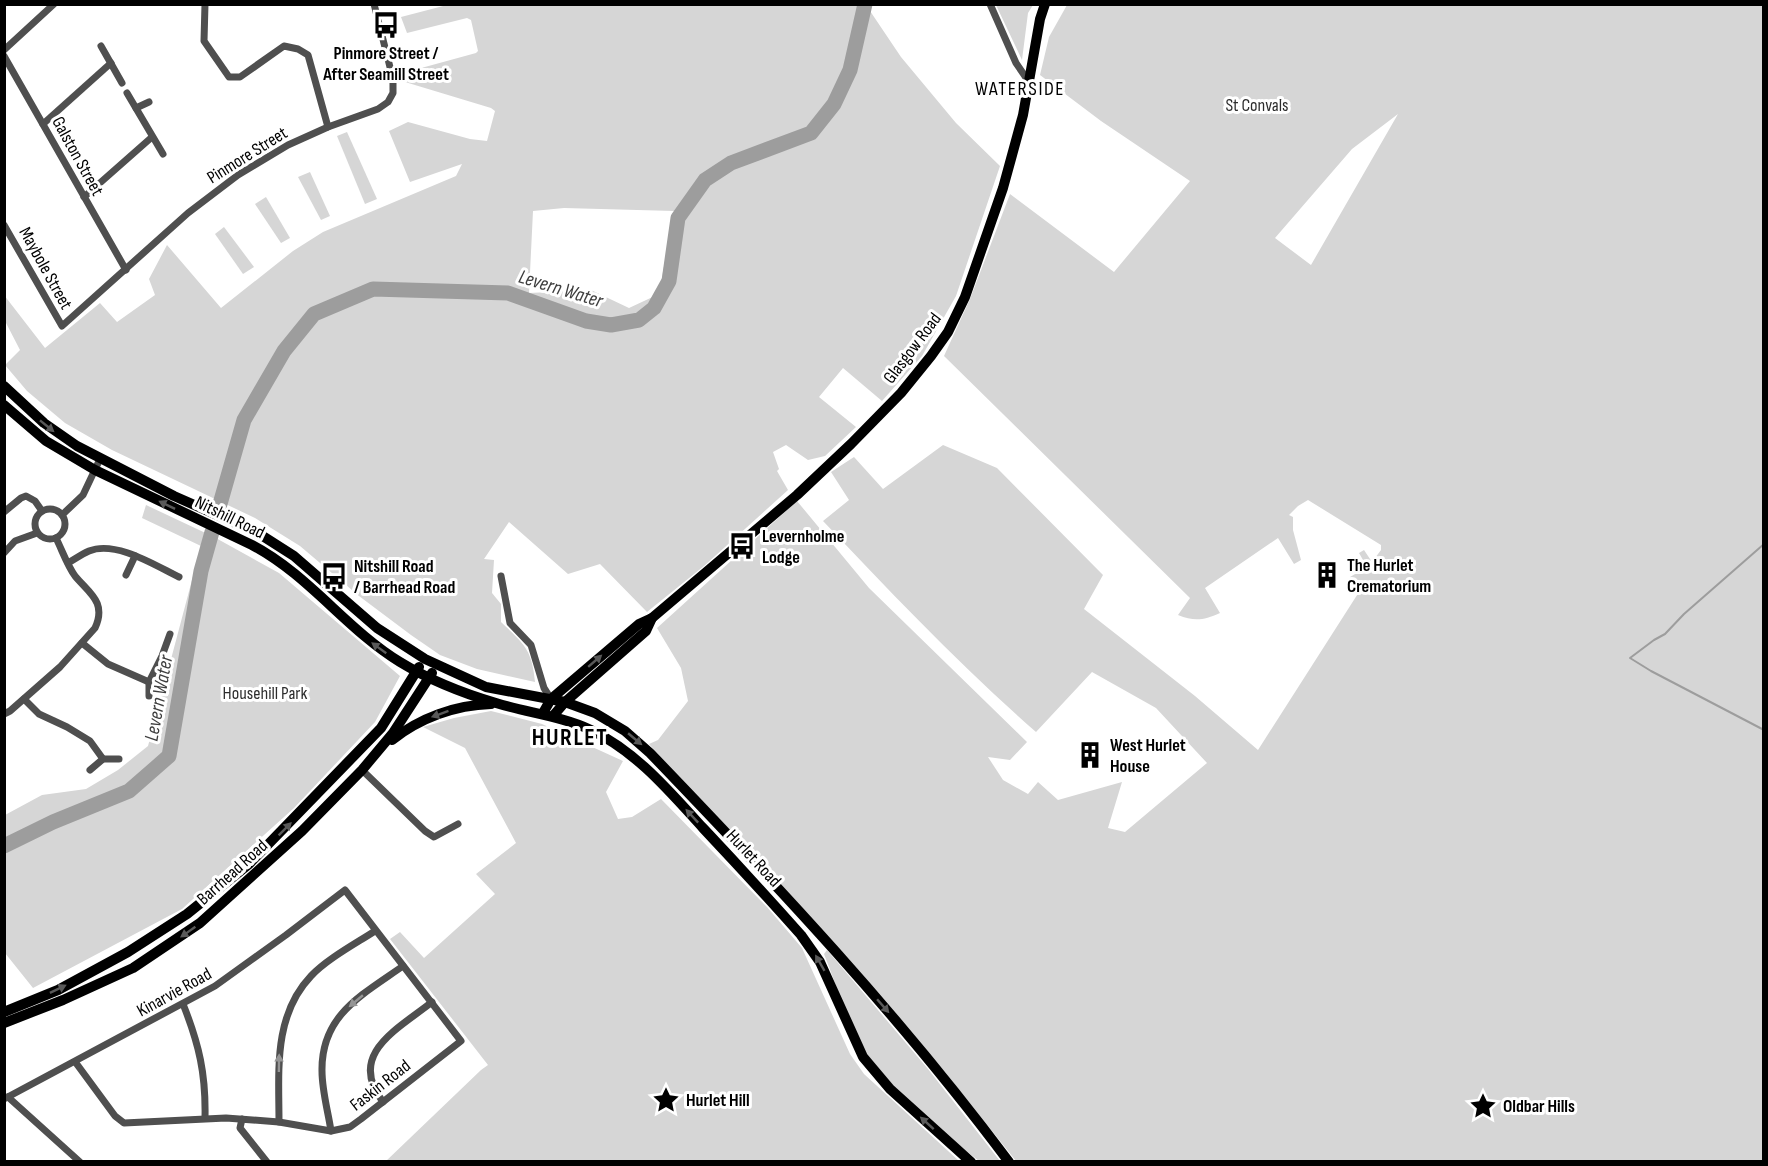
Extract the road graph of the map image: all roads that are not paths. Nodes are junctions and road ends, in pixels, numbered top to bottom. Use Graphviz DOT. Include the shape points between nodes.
graph roads {
  1 [pos="54,4"];
  2 [pos="205,4"];
  3 [pos="374,4"];
  4 [pos="990,4"];
  5 [pos="1045,4"];
  6 [pos="100,46"];
  7 [pos="4,50"];
  8 [pos="4,56"];
  9 [pos="111,63"];
  10 [pos="1029,82"];
  11 [pos="122,83"];
  12 [pos="127,93"];
  13 [pos="149,102"];
  14 [pos="136,108"];
  15 [pos="43,124"];
  16 [pos="328,127"];
  17 [pos="152,137"];
  18 [pos="163,154"];
  19 [pos="84,197"];
  20 [pos="4,225"];
  21 [pos="126,270"];
  22 [pos="62,326"];
  23 [pos="4,386"];
  24 [pos="4,405"];
  25 [pos="100,459"];
  26 [pos="95,470"];
  27 [pos="42,511"];
  28 [pos="4,512"];
  29 [pos="62,515"];
  30 [pos="37,533"];
  31 [pos="258,533"];
  32 [pos="56,538"];
  33 [pos="252,545"];
  34 [pos="4,553"];
  35 [pos="135,556"];
  36 [pos="68,563"];
  37 [pos="126,575"];
  38 [pos="501,576"];
  39 [pos="179,577"];
  40 [pos="652,618"];
  41 [pos="170,634"];
  42 [pos="82,644"];
  43 [pos="424,659"];
  44 [pos="437,665"];
  45 [pos="416,672"];
  46 [pos="429,679"];
  47 [pos="149,681"];
  48 [pos="149,696"];
  49 [pos="24,699"];
  50 [pos="551,699"];
  51 [pos="565,702"];
  52 [pos="498,704"];
  53 [pos="4,714"];
  54 [pos="548,715"];
  55 [pos="381,726"];
  56 [pos="393,733"];
  57 [pos="382,748"];
  58 [pos="103,759"];
  59 [pos="118,759"];
  60 [pos="90,770"];
  61 [pos="362,770"];
  62 [pos="321,792"];
  63 [pos="331,801"];
  64 [pos="458,824"];
  65 [pos="345,890"];
  66 [pos="375,931"];
  67 [pos="403,966"];
  68 [pos="432,1002"];
  69 [pos="183,1004"];
  70 [pos="4,1012"];
  71 [pos="4,1023"];
  72 [pos="76,1063"];
  73 [pos="6,1098"];
  74 [pos="383,1102"];
  75 [pos="205,1118"];
  76 [pos="242,1119"];
  77 [pos="279,1122"];
  78 [pos="331,1131"];
  79 [pos="80,1161"];
  80 [pos="267,1161"];
  81 [pos="971,1161"];
  82 [pos="1009,1161"];
  1 -- 7 [label="street"];
  2 -- 16 [label="street" via="204,41 228,77 240,77 284,46 308,55"];
  3 -- 16 [label="street, Pinmore Street" via="393,79 391,98 378,109"];
  4 -- 10 [label="street" via="1016,63"];
  5 -- 10 [label="main road, Glasgow Road"];
  6 -- 9 [label="street"];
  8 -- 15 [label="street, Galston Street"];
  9 -- 11 [label="street"];
  9 -- 15 [label="street"];
  10 -- 40 [label="main road, Glasgow Road" via="1003,188 969,288 948,332 901,393 844,451"];
  12 -- 14 [label="street"];
  13 -- 14 [label="street"];
  14 -- 17 [label="street"];
  15 -- 19 [label="street, Galston Street"];
  16 -- 21 [label="street, Pinmore Street" via="238,175"];
  17 -- 18 [label="street"];
  17 -- 19 [label="street"];
  19 -- 21 [label="street, Galston Street"];
  20 -- 22 [label="street, Maybole Street"];
  21 -- 22 [label="street, Pinmore Street"];
  23 -- 25 [label="main road, Nitshill Road, one-way" via="59,435"];
  24 -- 26 [label="main road, Nitshill Road" via="46,441"];
  25 -- 26 [label="street"];
  25 -- 31 [label="main road, Nitshill Road"];
  26 -- 29 [label="street" via="83,495"];
  33 -- 26 [label="main road, Nitshill Road, one-way"];
  27 -- 28 [label="street" via="26,496"];
  27 -- 29 [label="street" via="54,510"];
  27 -- 30 [label="street" via="34,524"];
  29 -- 32 [label="street" via="64,529"];
  30 -- 32 [label="street" via="47,539"];
  30 -- 34 [label="street" via="15,541"];
  31 -- 33 [label="main road"];
  31 -- 43 [label="main road, Nitshill Road" via="294,556 377,628"];
  32 -- 36 [label="street"];
  45 -- 33 [label="main road, Nitshill Road, one-way" via="362,635 293,571"];
  35 -- 36 [label="street" via="109,548 90,550"];
  35 -- 37 [label="street"];
  35 -- 39 [label="street"];
  36 -- 42 [label="street" via="98,605 98,622"];
  38 -- 50 [label="street" via="510,623 531,645"];
  50 -- 40 [label="main road, Glasgow Road, one-way" via="639,624"];
  40 -- 51 [label="main road, Glasgow Road" via="646,631"];
  41 -- 47 [label="street"];
  42 -- 47 [label="street" via="108,664"];
  42 -- 49 [label="street"];
  43 -- 44 [label="main road, Nitshill Road"];
  43 -- 45 [label="main road, Barrhead Road"];
  44 -- 46 [label="main road, Barrhead Road"];
  44 -- 50 [label="main road, Hurlet Road" via="472,682"];
  45 -- 46 [label="main road, Nitshill Road"];
  45 -- 55 [label="main road, Barrhead Road"];
  46 -- 52 [label="main road, Hurlet Road"];
  46 -- 56 [label="main road, Barrhead Road"];
  47 -- 48 [label="street"];
  49 -- 53 [label="street"];
  49 -- 58 [label="street" via="39,714 90,741"];
  50 -- 51 [label="main road, Hurlet Road"];
  50 -- 54 [label="main road, Glasgow Road"];
  51 -- 54 [label="main road, Glasgow Road"];
  51 -- 82 [label="main road, Hurlet Road, one-way" via="612,722 650,753 818,930 920,1048"];
  52 -- 54 [label="main road, Hurlet Road"];
  52 -- 57 [label="main road, one-way" via="463,707 436,715 404,731"];
  81 -- 54 [label="main road, Hurlet Road, one-way" via="890,1089 863,1057 820,962 801,935 675,797 616,745 591,730"];
  55 -- 56 [label="main road"];
  55 -- 62 [label="main road, Barrhead Road"];
  56 -- 57 [label="main road, Barrhead Road"];
  57 -- 61 [label="main road, Barrhead Road"];
  58 -- 59 [label="street"];
  58 -- 60 [label="street"];
  61 -- 63 [label="main road, Barrhead Road"];
  61 -- 64 [label="street" via="434,837"];
  62 -- 63 [label="main road"];
  70 -- 62 [label="main road, Barrhead Road, one-way" via="58,990 187,914 249,864"];
  63 -- 71 [label="main road, Barrhead Road, one-way" via="248,881 159,952 133,968"];
  65 -- 66 [label="street, Faskin Road"];
  65 -- 69 [label="street, Kinarvie Road" via="237,971"];
  66 -- 67 [label="street, Faskin Road"];
  77 -- 66 [label="street, one-way" via="279,1056 284,1025 294,999 312,976"];
  67 -- 68 [label="street, Faskin Road"];
  67 -- 78 [label="street, one-way" via="348,1008 327,1035 322,1072"];
  68 -- 74 [label="street" via="374,1052 369,1075"];
  68 -- 74 [label="street, Faskin Road" via="461,1041"];
  69 -- 72 [label="street, Kinarvie Road"];
  69 -- 75 [label="street" via="204,1068"];
  72 -- 73 [label="street, Kinarvie Road"];
  72 -- 75 [label="street" via="124,1123"];
  73 -- 79 [label="street"];
  74 -- 78 [label="street, Faskin Road" via="350,1127"];
  75 -- 76 [label="street"];
  76 -- 77 [label="street"];
  76 -- 80 [label="street" via="240,1128"];
  77 -- 78 [label="street"];
}
